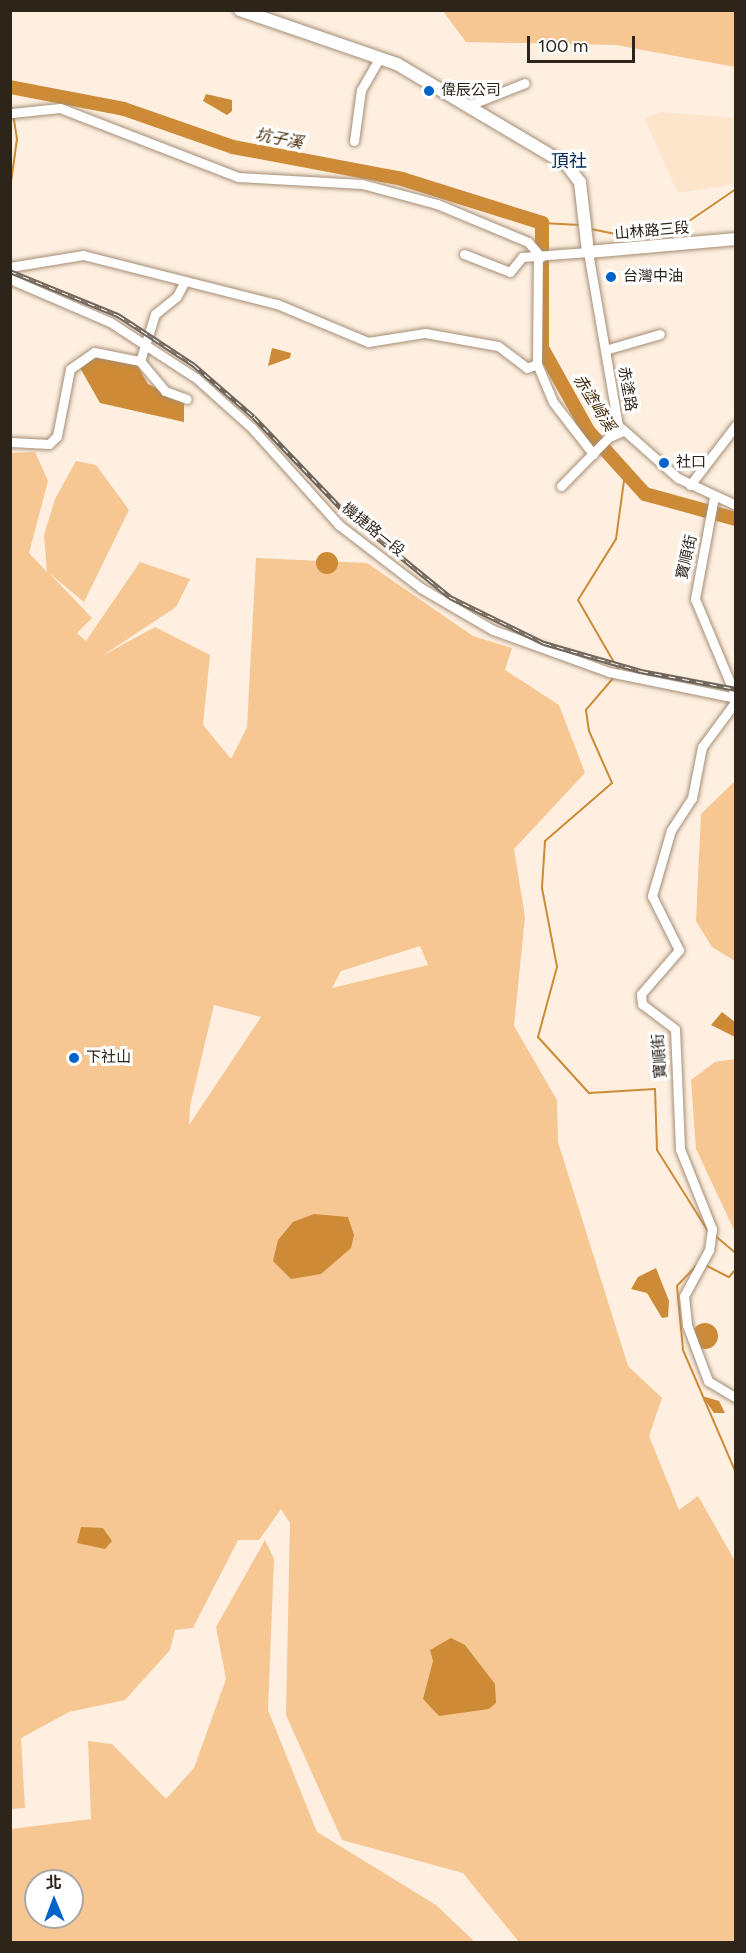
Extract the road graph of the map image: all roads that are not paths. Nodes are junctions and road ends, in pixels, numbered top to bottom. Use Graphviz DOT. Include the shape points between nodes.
graph roads {
  1 [pos="240,10"];
  2 [pos="381,57"];
  3 [pos="525,83"];
  4 [pos="467,106"];
  5 [pos="12,113"];
  6 [pos="354,141"];
  7 [pos="735,239"];
  8 [pos="588,252"];
  9 [pos="464,254"];
  10 [pos="539,257"];
  11 [pos="10,267"];
  12 [pos="10,279"];
  13 [pos="185,281"];
  14 [pos="660,334"];
  15 [pos="145,343"];
  16 [pos="604,350"];
  17 [pos="140,361"];
  18 [pos="537,364"];
  19 [pos="187,399"];
  20 [pos="735,425"];
  21 [pos="623,431"];
  22 [pos="10,442"];
  23 [pos="594,452"];
  24 [pos="690,485"];
  25 [pos="561,486"];
  26 [pos="714,501"];
  27 [pos="735,505"];
  28 [pos="735,699"];
  29 [pos="735,1398"];
  1 -- 2 [label="main road"];
  2 -- 4 [label="main road"];
  2 -- 6 [label="street" via="361,90"];
  3 -- 4 [label="street"];
  4 -- 8 [label="main road" via="573,170"];
  5 -- 10 [label="street" via="60,108 238,177 362,184 428,201 528,242"];
  7 -- 8 [label="main road, 山林路三段"];
  8 -- 10 [label="street"];
  8 -- 16 [label="street, 赤塗路"];
  9 -- 10 [label="street" via="510,272 522,257"];
  10 -- 18 [label="street"];
  11 -- 13 [label="street" via="83,255"];
  12 -- 15 [label="street, 機捷路一段"];
  13 -- 15 [label="street" via="177,296 154,314"];
  13 -- 18 [label="street" via="277,304 368,342 425,333 498,346 527,368"];
  14 -- 16 [label="street"];
  15 -- 17 [label="street"];
  15 -- 28 [label="street, 機捷路一段" via="252,428 339,525 420,588 493,630 612,672"];
  16 -- 21 [label="street, 赤塗路"];
  17 -- 19 [label="street" via="165,391"];
  17 -- 22 [label="street" via="94,352 70,369 57,436 49,444"];
  18 -- 23 [label="street" via="553,402"];
  20 -- 24 [label="street"];
  21 -- 23 [label="street" via="609,437"];
  21 -- 24 [label="street, 赤塗路"];
  23 -- 25 [label="street"];
  24 -- 26 [label="street, 赤塗路"];
  26 -- 27 [label="street, 赤塗路"];
  26 -- 28 [label="street, 寶順街" via="695,599"];
  28 -- 29 [label="street, 寶順街" via="702,747 692,798 671,830 652,896 679,950 641,994 642,1004 675,1029 680,1149 712,1229 709,1250 684,1296 687,1325 708,1381"];
}
